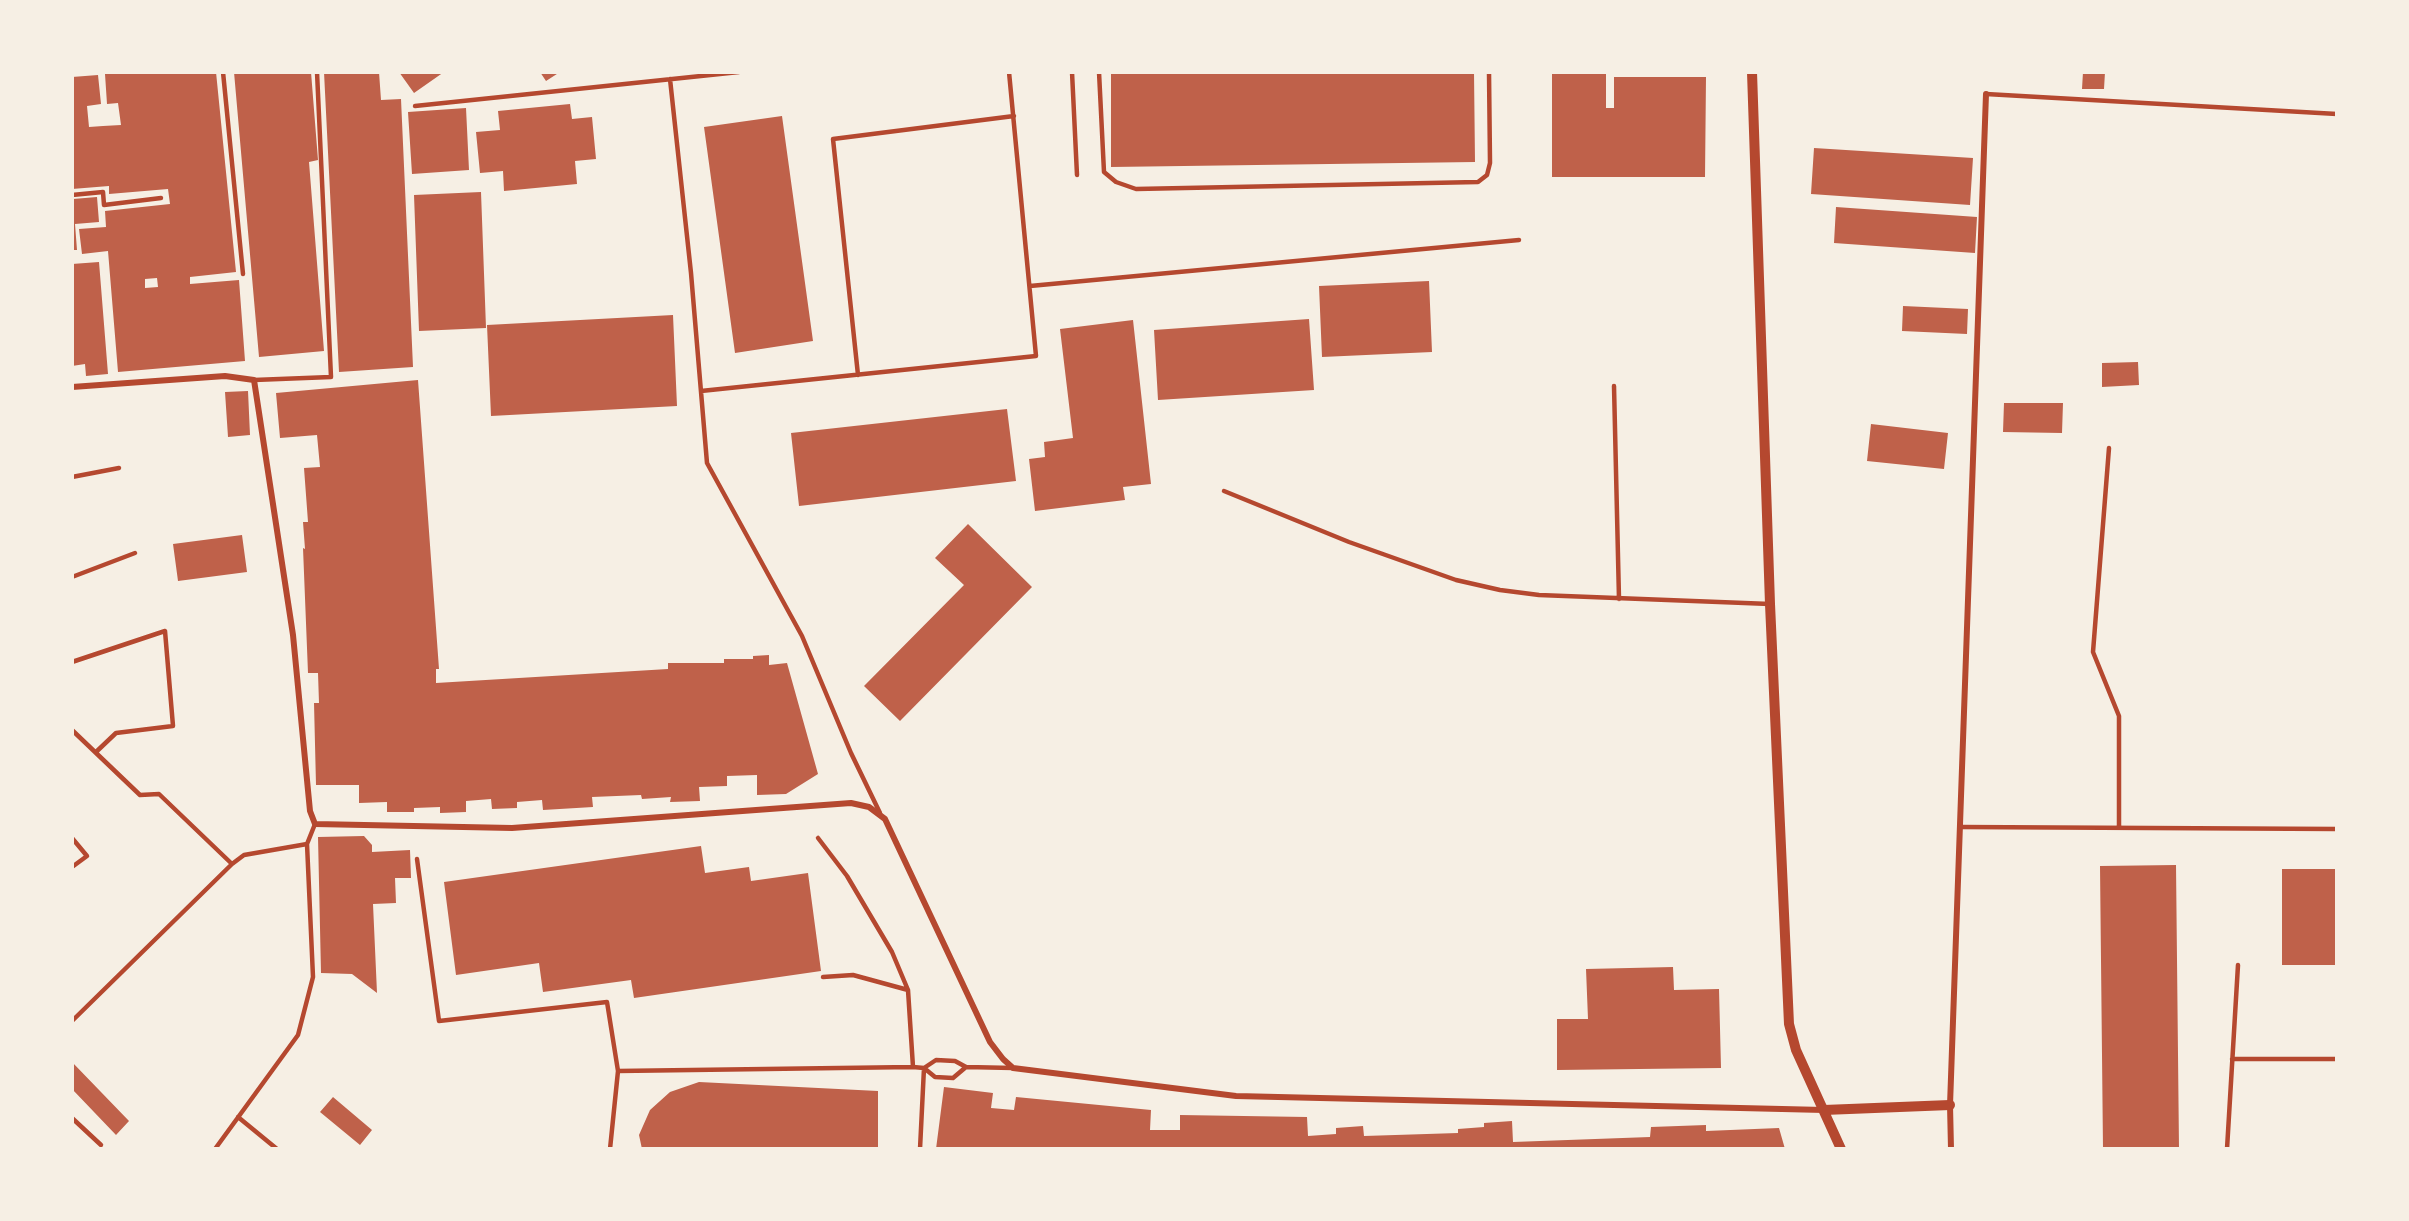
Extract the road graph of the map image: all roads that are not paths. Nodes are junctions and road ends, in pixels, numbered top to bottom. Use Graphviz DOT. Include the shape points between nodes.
graph roads {
  1 [pos="223,72"];
  2 [pos="317,72"];
  3 [pos="740,72"];
  4 [pos="1009,72"];
  5 [pos="1072,72"];
  6 [pos="1099,72"];
  7 [pos="1489,72"];
  8 [pos="1752,72"];
  9 [pos="670,79"];
  10 [pos="1986,94"];
  11 [pos="415,106"];
  12 [pos="2337,114"];
  13 [pos="1014,116"];
  14 [pos="1077,175"];
  15 [pos="72,195"];
  16 [pos="161,198"];
  17 [pos="1519,240"];
  18 [pos="243,274"];
  19 [pos="1030,286"];
  20 [pos="858,375"];
  21 [pos="254,380"];
  22 [pos="1614,386"];
  23 [pos="72,387"];
  24 [pos="701,391"];
  25 [pos="2109,448"];
  26 [pos="119,468"];
  27 [pos="72,477"];
  28 [pos="1224,491"];
  29 [pos="135,554"];
  30 [pos="72,577"];
  31 [pos="1619,598"];
  32 [pos="1770,604"];
  33 [pos="72,662"];
  34 [pos="72,730"];
  35 [pos="96,752"];
  36 [pos="880,813"];
  37 [pos="315,824"];
  38 [pos="1961,827"];
  39 [pos="2119,828"];
  40 [pos="2337,829"];
  41 [pos="72,838"];
  42 [pos="818,838"];
  43 [pos="307,844"];
  44 [pos="417,859"];
  45 [pos="232,864"];
  46 [pos="72,867"];
  47 [pos="2238,965"];
  48 [pos="823,977"];
  49 [pos="908,990"];
  50 [pos="72,1021"];
  51 [pos="2232,1059"];
  52 [pos="2337,1059"];
  53 [pos="913,1067"];
  54 [pos="966,1067"];
  55 [pos="924,1068"];
  56 [pos="1013,1068"];
  57 [pos="618,1071"];
  58 [pos="1950,1105"];
  59 [pos="1824,1110"];
  60 [pos="238,1117"];
  61 [pos="72,1118"];
  62 [pos="101,1145"];
  63 [pos="215,1149"];
  64 [pos="277,1149"];
  65 [pos="610,1149"];
  66 [pos="920,1149"];
  67 [pos="1841,1149"];
  68 [pos="1951,1149"];
  69 [pos="2227,1149"];
  1 -- 18 [label="lane"];
  2 -- 21 [label="lane" via="331,377"];
  3 -- 9 [label="lane"];
  4 -- 13 [label="lane"];
  5 -- 14 [label="lane"];
  6 -- 7 [label="lane" via="1104,172 1116,182 1136,189 1478,182 1487,175 1490,163"];
  8 -- 32 [label="street"];
  9 -- 11 [label="lane"];
  9 -- 24 [label="lane"];
  10 -- 12 [label="lane"];
  10 -- 38 [label="street"];
  13 -- 19 [label="lane"];
  13 -- 20 [label="lane" via="833,138"];
  15 -- 16 [label="lane" via="103,192 104,205"];
  17 -- 19 [label="lane"];
  19 -- 20 [label="lane" via="1036,356"];
  20 -- 24 [label="lane"];
  21 -- 23 [label="street" via="225,376"];
  21 -- 37 [label="street" via="293,635 310,811"];
  22 -- 31 [label="lane"];
  24 -- 36 [label="lane" via="707,463 802,636"];
  25 -- 39 [label="lane" via="2093,652 2119,716"];
  26 -- 27 [label="lane"];
  28 -- 31 [label="lane" via="1456,580 1520,592"];
  29 -- 30 [label="lane"];
  31 -- 32 [label="lane"];
  32 -- 59 [label="street" via="1789,1024 1796,1050"];
  33 -- 35 [label="lane" via="165,631 173,726 116,733"];
  34 -- 35 [label="lane"];
  35 -- 45 [label="lane" via="140,795 159,794"];
  36 -- 37 [label="street" via="860,805 834,802 687,817 512,828"];
  36 -- 56 [label="street" via="990,1042"];
  37 -- 43 [label="lane"];
  38 -- 39 [label="lane"];
  38 -- 58 [label="street"];
  39 -- 40 [label="lane"];
  41 -- 46 [label="lane" via="87,856"];
  42 -- 49 [label="lane" via="847,876 892,951"];
  43 -- 45 [label="lane" via="244,855"];
  43 -- 60 [label="lane" via="313,977 298,1035"];
  44 -- 57 [label="lane" via="439,1021 607,1002"];
  45 -- 50 [label="lane"];
  47 -- 51 [label="lane"];
  48 -- 49 [label="lane" via="854,975"];
  49 -- 53 [label="lane"];
  51 -- 52 [label="lane"];
  51 -- 69 [label="lane"];
  53 -- 55 [label="lane"];
  53 -- 57 [label="lane"];
  54 -- 55 [label="lane" via="955,1061 936,1060"];
  54 -- 55 [label="lane" via="953,1078 935,1077"];
  54 -- 56 [label="lane"];
  55 -- 66 [label="lane"];
  56 -- 59 [label="street" via="1236,1096"];
  57 -- 65 [label="lane"];
  58 -- 59 [label="street"];
  58 -- 68 [label="street"];
  59 -- 67 [label="street"];
  60 -- 63 [label="lane"];
  60 -- 64 [label="lane"];
  61 -- 62 [label="lane"];
}
